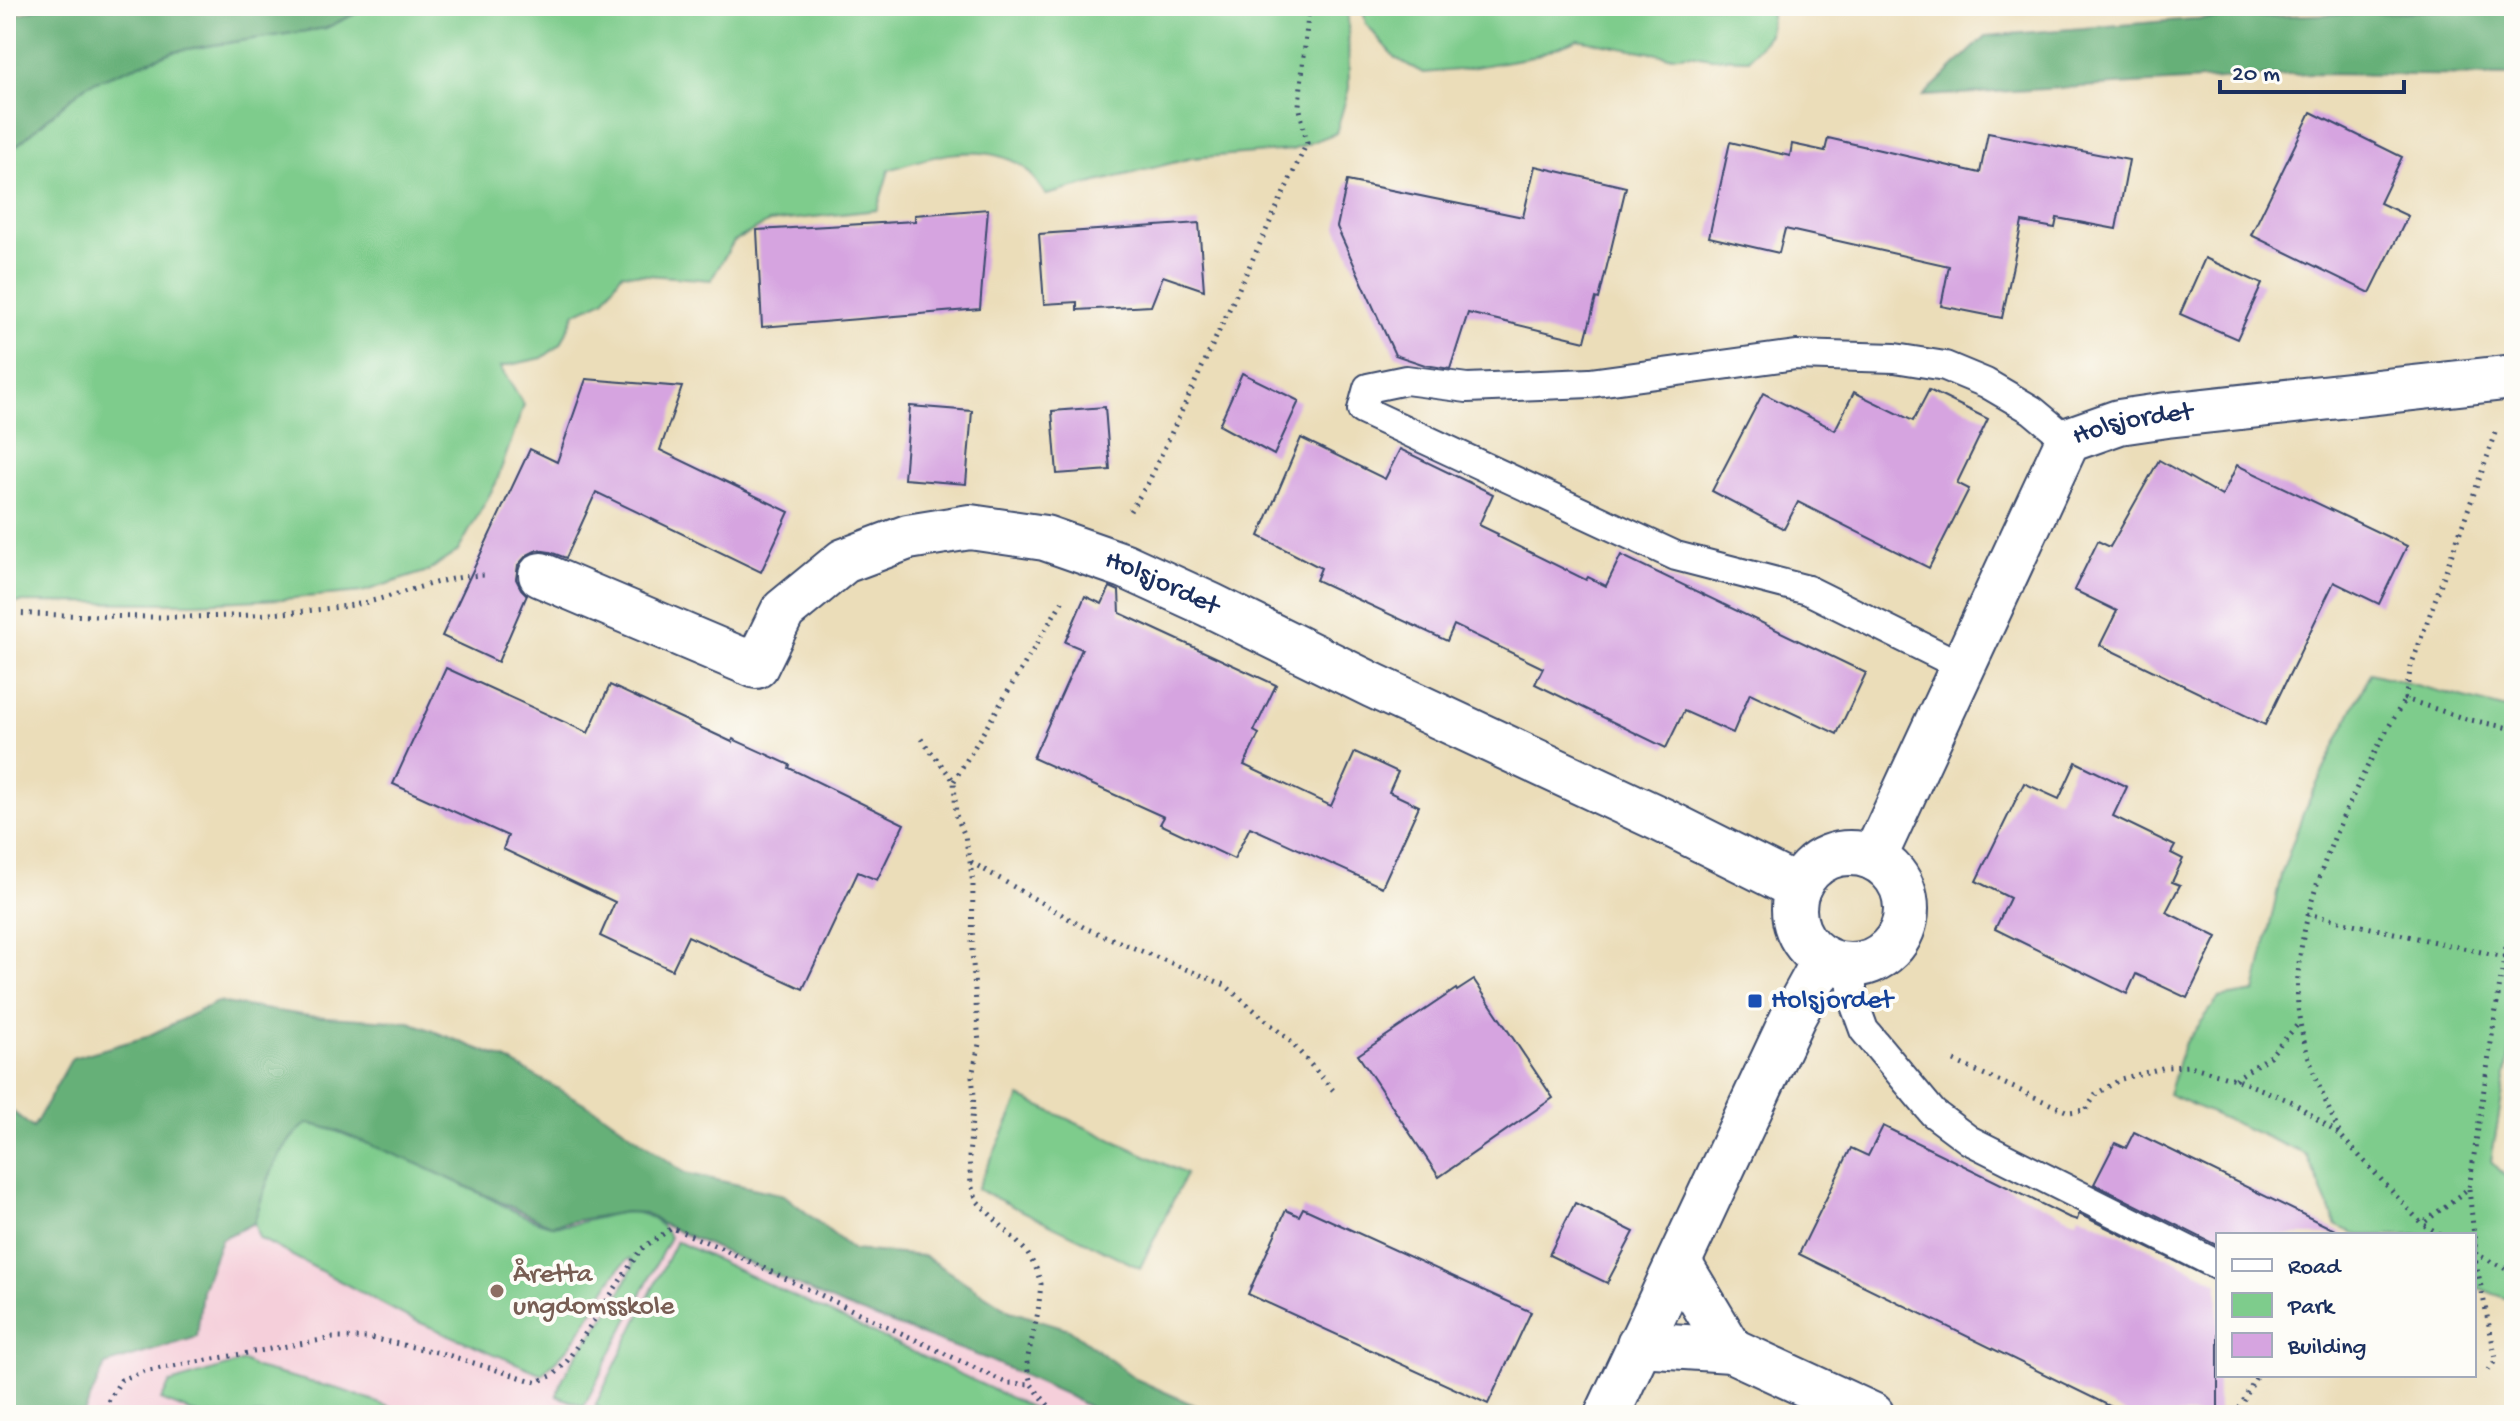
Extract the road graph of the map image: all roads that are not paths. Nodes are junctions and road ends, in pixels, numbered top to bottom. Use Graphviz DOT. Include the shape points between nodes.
graph roads {
  1 [pos="2514,377"];
  2 [pos="2068,440"];
  3 [pos="541,575"];
  4 [pos="1961,666"];
  5 [pos="1874,858"];
  6 [pos="1798,888"];
  7 [pos="1839,963"];
  8 [pos="1679,1263"];
  9 [pos="2216,1264"];
  10 [pos="1639,1344"];
  11 [pos="1731,1350"];
  12 [pos="1607,1415"];
  13 [pos="1872,1415"];
  1 -- 2 [label="street, Holsjordet" via="2167,415 2119,422"];
  2 -- 4 [label="street, Holsjordet"];
  2 -- 4 [label="lane" via="2032,410 1986,383 1945,366 1895,358 1796,355 1590,383 1467,388 1406,380 1368,388 1362,410 1676,556 1808,590"];
  3 -- 6 [label="street, Holsjordet" via="756,666 783,611 844,561 908,537 970,527 1045,538 1125,566 1210,605"];
  4 -- 5 [label="street, Holsjordet"];
  5 -- 6 [label="street" via="1838,853 1819,862"];
  5 -- 7 [label="street" via="1894,873 1905,892 1902,933 1873,962"];
  6 -- 7 [label="street" via="1793,916 1799,936 1813,953"];
  7 -- 8 [label="street" via="1793,1017"];
  7 -- 9 [label="lane" via="1864,1030 1950,1128"];
  8 -- 10 [label="street"];
  8 -- 11 [label="street"];
  10 -- 11 [label="street"];
  10 -- 12 [label="street"];
  11 -- 13 [label="street"];
}
